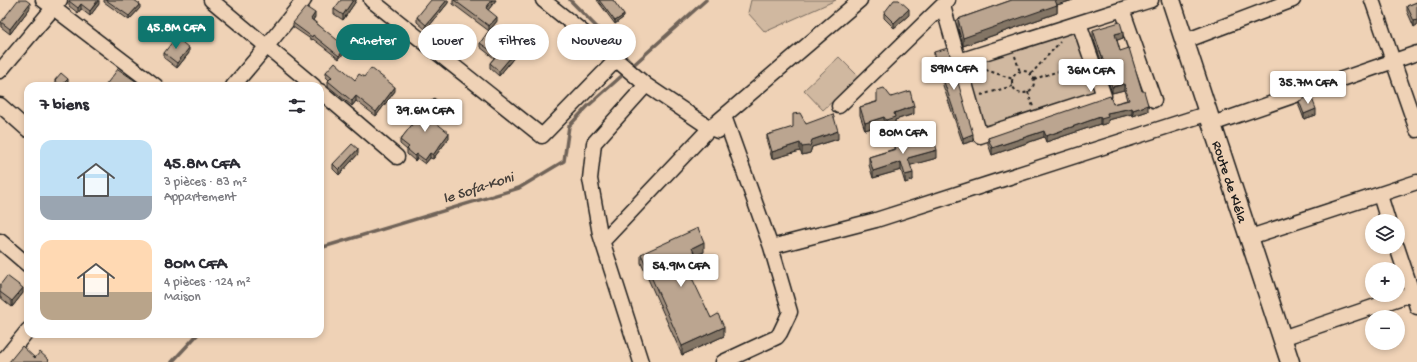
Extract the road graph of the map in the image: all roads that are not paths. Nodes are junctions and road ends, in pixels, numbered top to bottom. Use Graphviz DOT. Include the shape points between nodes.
graph roads {
  1 [pos="211,0"];
  2 [pos="304,0"];
  3 [pos="372,0"];
  4 [pos="543,0"];
  5 [pos="860,0"];
  6 [pos="1151,0"];
  7 [pos="1171,0"];
  8 [pos="1292,0"];
  9 [pos="1372,0"];
  10 [pos="52,3"];
  11 [pos="946,3"];
  12 [pos="1122,9"];
  13 [pos="1078,23"];
  14 [pos="572,24"];
  15 [pos="1185,41"];
  16 [pos="267,46"];
  17 [pos="1417,53"];
  18 [pos="616,60"];
  19 [pos="959,61"];
  20 [pos="1393,61"];
  21 [pos="0,72"];
  22 [pos="151,82"];
  23 [pos="236,82"];
  24 [pos="309,82"];
  25 [pos="646,85"];
  26 [pos="324,94"];
  27 [pos="1154,100"];
  28 [pos="0,105"];
  29 [pos="839,106"];
  30 [pos="724,116"];
  31 [pos="1210,118"];
  32 [pos="24,126"];
  33 [pos="710,128"];
  34 [pos="1417,130"];
  35 [pos="732,136"];
  36 [pos="397,157"];
  37 [pos="1417,182"];
  38 [pos="1380,195"];
  39 [pos="1386,214"];
  40 [pos="1250,237"];
  41 [pos="0,241"];
  42 [pos="603,241"];
  43 [pos="771,247"];
  44 [pos="1400,254"];
  45 [pos="24,262"];
  46 [pos="1415,292"];
  47 [pos="1417,307"];
  48 [pos="24,335"];
  49 [pos="1282,338"];
  50 [pos="2,362"];
  51 [pos="641,362"];
  52 [pos="723,362"];
  53 [pos="1290,362"];
  1 -- 16 [label="street"];
  2 -- 16 [label="street"];
  3 -- 18 [label="street" via="542,136"];
  4 -- 14 [label="street"];
  5 -- 30 [label="street"];
  6 -- 12 [label="street"];
  7 -- 15 [label="main road, Route de Kléla"];
  8 -- 15 [label="street"];
  9 -- 20 [label="street"];
  10 -- 21 [label="street"];
  10 -- 22 [label="street"];
  11 -- 19 [label="street"];
  11 -- 29 [label="street"];
  12 -- 13 [label="street"];
  12 -- 27 [label="street"];
  13 -- 19 [label="street"];
  13 -- 19 [label="street" via="1104,96 980,136"];
  15 -- 31 [label="main road, Route de Kléla"];
  16 -- 23 [label="street"];
  16 -- 24 [label="street"];
  17 -- 20 [label="street"];
  18 -- 25 [label="street"];
  20 -- 31 [label="street"];
  20 -- 34 [label="street"];
  25 -- 33 [label="street"];
  25 -- 42 [label="street" via="594,143 590,180"];
  26 -- 36 [label="street"];
  28 -- 32 [label="street"];
  30 -- 33 [label="street"];
  30 -- 35 [label="street"];
  31 -- 40 [label="main road, Route de Kléla"];
  31 -- 43 [label="street" via="876,220"];
  33 -- 35 [label="street"];
  33 -- 42 [label="street"];
  35 -- 43 [label="street"];
  37 -- 38 [label="street"];
  38 -- 39 [label="street"];
  38 -- 40 [label="street"];
  40 -- 49 [label="main road, Route de Kléla"];
  41 -- 45 [label="street"];
  42 -- 51 [label="street"];
  43 -- 52 [label="street" via="790,312 777,336"];
  44 -- 46 [label="street"];
  46 -- 47 [label="street"];
  46 -- 49 [label="street"];
  48 -- 50 [label="street"];
  49 -- 53 [label="main road, Route de Kléla"];
}
